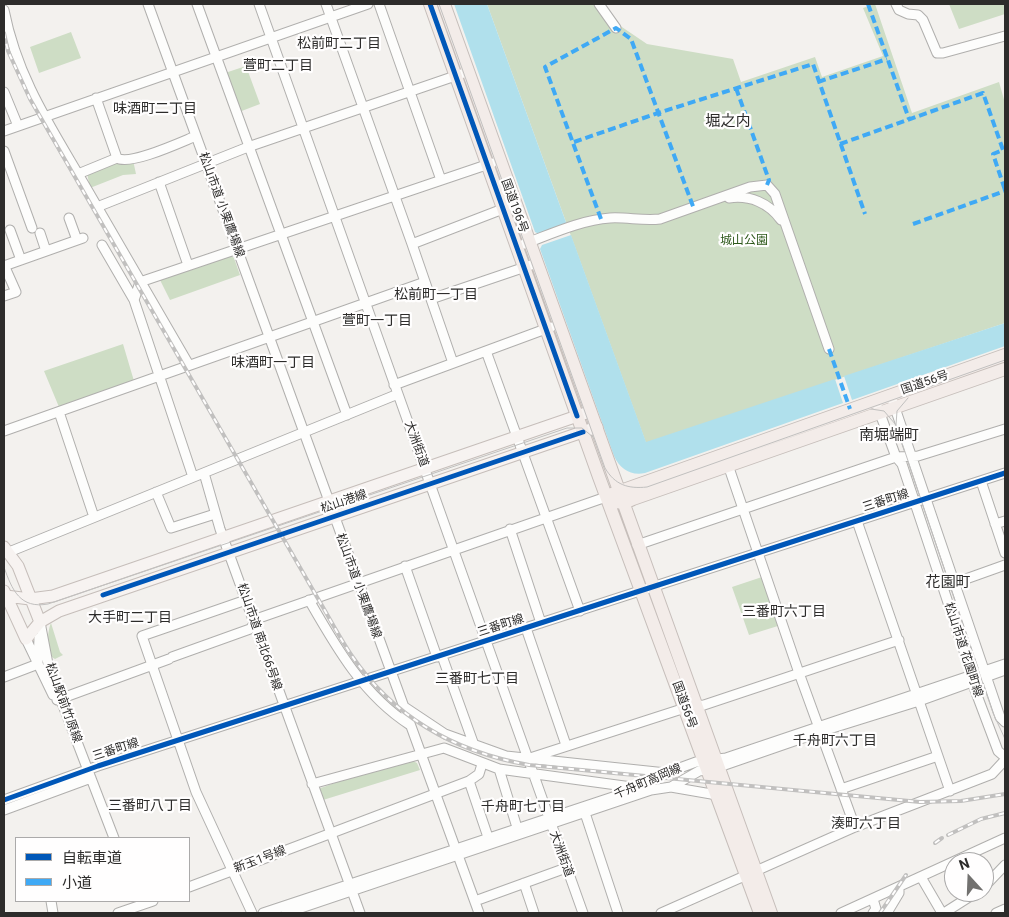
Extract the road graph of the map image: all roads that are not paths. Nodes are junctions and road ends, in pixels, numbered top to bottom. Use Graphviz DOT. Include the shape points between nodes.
graph roads {
  1 [pos="148,4"];
  2 [pos="197,4"];
  3 [pos="259,4"];
  4 [pos="326,4"];
  5 [pos="368,4"];
  6 [pos="379,4"];
  7 [pos="430,4"];
  8 [pos="444,4"];
  9 [pos="600,4"];
  10 [pos="896,4"];
  11 [pos="4,10"];
  12 [pos="331,18"];
  13 [pos="616,28"];
  14 [pos="1005,36"];
  15 [pos="271,38"];
  16 [pos="215,56"];
  17 [pos="173,72"];
  18 [pos="463,73"];
  19 [pos="411,91"];
  20 [pos="4,92"];
  21 [pos="96,98"];
  22 [pos="363,106"];
  23 [pos="44,116"];
  24 [pos="18,126"];
  25 [pos="303,128"];
  26 [pos="4,131"];
  27 [pos="196,136"];
  28 [pos="248,147"];
  29 [pos="4,151"];
  30 [pos="117,158"];
  31 [pos="494,162"];
  32 [pos="206,163"];
  33 [pos="78,174"];
  34 [pos="441,180"];
  35 [pos="159,182"];
  36 [pos="775,194"];
  37 [pos="394,195"];
  38 [pos="717,200"];
  39 [pos="510,206"];
  40 [pos="769,206"];
  41 [pos="97,207"];
  42 [pos="334,215"];
  43 [pos="69,218"];
  44 [pos="786,226"];
  45 [pos="10,230"];
  46 [pos="279,234"];
  47 [pos="529,242"];
  48 [pos="412,244"];
  49 [pos="102,245"];
  50 [pos="237,248"];
  51 [pos="46,251"];
  52 [pos="21,260"];
  53 [pos="4,265"];
  54 [pos="531,265"];
  55 [pos="188,266"];
  56 [pos="140,282"];
  57 [pos="425,282"];
  58 [pos="4,296"];
  59 [pos="431,299"];
  60 [pos="134,300"];
  61 [pos="366,303"];
  62 [pos="313,321"];
  63 [pos="553,326"];
  64 [pos="269,337"];
  65 [pos="829,349"];
  66 [pos="486,351"];
  67 [pos="1005,355"];
  68 [pos="454,363"];
  69 [pos="189,365"];
  70 [pos="1005,369"];
  71 [pos="160,376"];
  72 [pos="394,385"];
  73 [pos="398,394"];
  74 [pos="891,395"];
  75 [pos="875,400"];
  76 [pos="895,408"];
  77 [pos="59,412"];
  78 [pos="591,412"];
  79 [pos="880,413"];
  80 [pos="347,414"];
  81 [pos="578,416"];
  82 [pos="597,427"];
  83 [pos="1005,428"];
  84 [pos="4,431"];
  85 [pos="583,432"];
  86 [pos="303,433"];
  87 [pos="518,437"];
  88 [pos="524,452"];
  89 [pos="724,453"];
  90 [pos="912,456"];
  91 [pos="896,457"];
  92 [pos="728,466"];
  93 [pos="425,470"];
  94 [pos="612,472"];
  95 [pos="1005,472"];
  96 [pos="204,473"];
  97 [pos="193,477"];
  98 [pos="981,481"];
  99 [pos="430,484"];
  100 [pos="636,484"];
  101 [pos="156,492"];
  102 [pos="606,497"];
  103 [pos="621,497"];
  104 [pos="929,497"];
  105 [pos="328,502"];
  106 [pos="911,503"];
  107 [pos="743,509"];
  108 [pos="215,514"];
  109 [pos="94,517"];
  110 [pos="333,517"];
  111 [pos="547,517"];
  112 [pos="1005,520"];
  113 [pos="857,521"];
  114 [pos="995,524"];
  115 [pos="510,530"];
  116 [pos="224,538"];
  117 [pos="637,545"];
  118 [pos="453,549"];
  119 [pos="5,551"];
  120 [pos="229,552"];
  121 [pos="758,553"];
  122 [pos="1005,553"];
  123 [pos="1005,565"];
  124 [pos="405,566"];
  125 [pos="957,582"];
  126 [pos="357,583"];
  127 [pos="942,587"];
  128 [pos="648,590"];
  129 [pos="4,591"];
  130 [pos="30,599"];
  131 [pos="246,600"];
  132 [pos="309,600"];
  133 [pos="580,611"];
  134 [pos="40,622"];
  135 [pos="254,623"];
  136 [pos="541,623"];
  137 [pos="526,628"];
  138 [pos="26,639"];
  139 [pos="898,640"];
  140 [pos="486,642"];
  141 [pos="440,656"];
  142 [pos="38,664"];
  143 [pos="1005,664"];
  144 [pos="151,666"];
  145 [pos="1005,670"];
  146 [pos="390,672"];
  147 [pos="799,673"];
  148 [pos="985,674"];
  149 [pos="4,677"];
  150 [pos="972,679"];
  151 [pos="361,681"];
  152 [pos="918,698"];
  153 [pos="58,699"];
  154 [pos="284,706"];
  155 [pos="403,706"];
  156 [pos="691,708"];
  157 [pos="1005,722"];
  158 [pos="410,725"];
  159 [pos="820,728"];
  160 [pos="179,741"];
  161 [pos="474,745"];
  162 [pos="566,745"];
  163 [pos="421,756"];
  164 [pos="938,756"];
  165 [pos="1005,758"];
  166 [pos="527,759"];
  167 [pos="482,764"];
  168 [pos="712,764"];
  169 [pos="499,770"];
  170 [pos="666,773"];
  171 [pos="87,775"];
  172 [pos="532,775"];
  173 [pos="469,781"];
  174 [pos="312,784"];
  175 [pos="671,787"];
  176 [pos="841,789"];
  177 [pos="950,790"];
  178 [pos="645,791"];
  179 [pos="435,794"];
  180 [pos="717,795"];
  181 [pos="4,800"];
  182 [pos="4,810"];
  183 [pos="586,813"];
  184 [pos="549,822"];
  185 [pos="855,827"];
  186 [pos="518,832"];
  187 [pos="331,834"];
  188 [pos="108,837"];
  189 [pos="114,837"];
  190 [pos="1005,838"];
  191 [pos="490,842"];
  192 [pos="457,853"];
  193 [pos="1005,865"];
  194 [pos="566,868"];
  195 [pos="233,870"];
  196 [pos="752,875"];
  197 [pos="921,877"];
  198 [pos="994,877"];
  199 [pos="524,883"];
  200 [pos="190,887"];
  201 [pos="899,887"];
  202 [pos="351,889"];
  203 [pos="873,899"];
  204 [pos="475,901"];
  205 [pos="150,902"];
  206 [pos="961,902"];
  207 [pos="135,907"];
  208 [pos="1005,909"];
  209 [pos="118,913"];
  210 [pos="252,913"];
  211 [pos="263,913"];
  212 [pos="286,913"];
  213 [pos="360,913"];
  214 [pos="479,913"];
  215 [pos="534,913"];
  216 [pos="583,913"];
  217 [pos="618,913"];
  218 [pos="661,913"];
  219 [pos="760,913"];
  220 [pos="771,913"];
  221 [pos="841,913"];
  222 [pos="873,913"];
  223 [pos="886,913"];
  224 [pos="943,913"];
  225 [pos="996,913"];
  1 -- 17 [label="street, 松山市道 小栗鷹場線"];
  2 -- 16 [label="street"];
  3 -- 15 [label="street, 大洲街道"];
  4 -- 12 [label="street"];
  5 -- 12 [label="street"];
  6 -- 19 [label="street"];
  7 -- 18 [label="highway, 国道196号"];
  8 -- 18 [label="highway, 国道196号"];
  9 -- 13 [label="street"];
  10 -- 14 [label="street" via="899,10 918,14 937,53"];
  11 -- 23 [label="street" via="13,52"];
  12 -- 15 [label="street"];
  12 -- 22 [label="street"];
  15 -- 16 [label="street"];
  15 -- 25 [label="street, 大洲街道"];
  16 -- 17 [label="street"];
  16 -- 28 [label="street"];
  17 -- 21 [label="street"];
  17 -- 27 [label="street, 松山市道 小栗鷹場線"];
  18 -- 19 [label="street"];
  18 -- 31 [label="highway, 国道196号"];
  19 -- 22 [label="street"];
  19 -- 34 [label="street"];
  20 -- 24 [label="street"];
  21 -- 23 [label="street"];
  21 -- 30 [label="street"];
  22 -- 25 [label="street"];
  22 -- 37 [label="street"];
  23 -- 24 [label="street"];
  23 -- 33 [label="street"];
  24 -- 26 [label="street"];
  25 -- 28 [label="street"];
  25 -- 42 [label="street, 大洲街道"];
  27 -- 30 [label="street" via="148,154 122,160"];
  27 -- 32 [label="street, 松山市道 小栗鷹場線"];
  28 -- 32 [label="street"];
  28 -- 46 [label="street"];
  29 -- 51 [label="street"];
  30 -- 33 [label="street"];
  31 -- 34 [label="street"];
  31 -- 39 [label="highway, 国道196号"];
  32 -- 35 [label="street"];
  32 -- 50 [label="street, 松山市道 小栗鷹場線"];
  33 -- 41 [label="street"];
  34 -- 37 [label="street"];
  35 -- 41 [label="street"];
  35 -- 55 [label="street"];
  36 -- 38 [label="street" via="767,185 759,185"];
  36 -- 40 [label="street" via="776,200"];
  36 -- 44 [label="street"];
  37 -- 42 [label="street"];
  37 -- 48 [label="street"];
  38 -- 40 [label="street" via="749,198"];
  38 -- 47 [label="street" via="660,219 608,218"];
  39 -- 47 [label="highway, 国道196号"];
  39 -- 48 [label="street"];
  40 -- 44 [label="street"];
  41 -- 56 [label="street"];
  42 -- 46 [label="street"];
  42 -- 61 [label="street, 大洲街道"];
  43 -- 51 [label="street" via="80,239"];
  44 -- 65 [label="street"];
  45 -- 52 [label="street"];
  46 -- 50 [label="street"];
  46 -- 62 [label="street"];
  47 -- 54 [label="highway, 国道196号"];
  48 -- 57 [label="street"];
  49 -- 60 [label="street"];
  50 -- 55 [label="street"];
  50 -- 64 [label="street, 松山市道 小栗鷹場線"];
  51 -- 52 [label="street"];
  52 -- 53 [label="street"];
  53 -- 58 [label="street" via="16,292"];
  54 -- 59 [label="street"];
  54 -- 63 [label="highway, 国道196号"];
  55 -- 56 [label="street"];
  56 -- 60 [label="street"];
  56 -- 69 [label="street"];
  57 -- 59 [label="street"];
  57 -- 61 [label="street"];
  59 -- 68 [label="street"];
  60 -- 71 [label="street"];
  61 -- 62 [label="street"];
  61 -- 72 [label="street, 大洲街道"];
  62 -- 64 [label="street"];
  62 -- 80 [label="street"];
  63 -- 66 [label="street"];
  63 -- 78 [label="highway, 国道196号"];
  63 -- 81 [label="highway, 国道196号"];
  64 -- 69 [label="street"];
  64 -- 86 [label="street, 松山市道 小栗鷹場線"];
  66 -- 68 [label="street"];
  66 -- 87 [label="street"];
  67 -- 74 [label="highway, 国道56号"];
  68 -- 72 [label="street"];
  69 -- 71 [label="street"];
  70 -- 76 [label="highway, 国道56号"];
  71 -- 77 [label="street"];
  71 -- 97 [label="street"];
  72 -- 73 [label="street, 大洲街道"];
  73 -- 80 [label="street"];
  73 -- 93 [label="street, 大洲街道"];
  74 -- 75 [label="highway, 国道56号"];
  74 -- 76 [label="street, 松山市道 花園町線"];
  75 -- 79 [label="street, 松山市道 花園町線"];
  75 -- 89 [label="highway, 国道56号"];
  76 -- 79 [label="highway, 国道56号"];
  76 -- 90 [label="street, 松山市道 花園町線"];
  77 -- 84 [label="street"];
  77 -- 109 [label="street"];
  78 -- 81 [label="main road, 松山港線"];
  78 -- 82 [label="highway, 国道196号"];
  79 -- 91 [label="street, 松山市道 花園町線"];
  79 -- 92 [label="highway, 国道56号"];
  80 -- 86 [label="street"];
  81 -- 85 [label="highway, 国道196号"];
  81 -- 87 [label="main road, 松山港線"];
  82 -- 85 [label="main road, 松山港線"];
  82 -- 94 [label="highway, 国道196号"];
  83 -- 90 [label="street"];
  85 -- 88 [label="main road, 松山港線"];
  85 -- 102 [label="highway, 国道196号"];
  86 -- 96 [label="street"];
  86 -- 105 [label="street, 松山市道 小栗鷹場線"];
  87 -- 88 [label="street"];
  87 -- 93 [label="main road, 松山港線"];
  88 -- 99 [label="main road, 松山港線"];
  88 -- 111 [label="street"];
  89 -- 92 [label="street"];
  89 -- 100 [label="highway, 国道56号"];
  90 -- 91 [label="street"];
  90 -- 104 [label="street, 松山市道 花園町線"];
  91 -- 106 [label="street, 松山市道 花園町線" via="902,464"];
  91 -- 107 [label="street"];
  92 -- 103 [label="highway, 国道56号"];
  92 -- 107 [label="street"];
  93 -- 99 [label="street, 大洲街道"];
  93 -- 105 [label="main road, 松山港線"];
  94 -- 100 [label="highway" via="621,480"];
  94 -- 103 [label="highway, 国道196号"];
  95 -- 98 [label="street, 三番町線"];
  96 -- 97 [label="street"];
  96 -- 108 [label="street, 松山市道 南北66号線"];
  97 -- 101 [label="street"];
  98 -- 104 [label="street, 三番町線"];
  98 -- 114 [label="street"];
  99 -- 110 [label="main road, 松山港線"];
  99 -- 118 [label="street, 大洲街道"];
  100 -- 103 [label="highway, 国道56号"];
  101 -- 108 [label="street" via="171,528"];
  101 -- 109 [label="street"];
  102 -- 103 [label="highway" via="614,502"];
  102 -- 111 [label="street"];
  102 -- 128 [label="highway, 国道56号"];
  103 -- 117 [label="highway, 国道56号"];
  104 -- 106 [label="street, 三番町線"];
  104 -- 125 [label="street, 松山市道 花園町線"];
  105 -- 110 [label="street, 松山市道 小栗鷹場線"];
  105 -- 116 [label="main road, 松山港線"];
  106 -- 113 [label="street, 三番町線"];
  106 -- 127 [label="street, 松山市道 花園町線"];
  107 -- 117 [label="street"];
  107 -- 121 [label="street"];
  108 -- 116 [label="street, 松山市道 南北66号線"];
  109 -- 119 [label="street"];
  110 -- 120 [label="main road, 松山港線"];
  110 -- 126 [label="street, 松山市道 小栗鷹場線"];
  111 -- 115 [label="street"];
  111 -- 133 [label="street"];
  112 -- 114 [label="street"];
  113 -- 121 [label="street, 三番町線"];
  113 -- 139 [label="street"];
  114 -- 122 [label="street"];
  115 -- 118 [label="street"];
  115 -- 136 [label="street"];
  116 -- 120 [label="street, 松山市道 南北66号線"];
  116 -- 130 [label="main road, 松山港線" via="53,596"];
  117 -- 128 [label="highway, 国道56号"];
  118 -- 124 [label="street"];
  118 -- 140 [label="street, 大洲街道"];
  119 -- 130 [label="main road" via="18,566"];
  120 -- 131 [label="street, 松山市道 南北66号線"];
  120 -- 134 [label="main road, 松山港線" via="59,611"];
  121 -- 128 [label="street, 三番町線"];
  121 -- 147 [label="street"];
  123 -- 125 [label="street"];
  124 -- 126 [label="street"];
  124 -- 141 [label="street"];
  125 -- 127 [label="street"];
  125 -- 148 [label="street, 松山市道 花園町線"];
  126 -- 132 [label="street"];
  126 -- 146 [label="street, 松山市道 小栗鷹場線"];
  127 -- 150 [label="street, 松山市道 花園町線"];
  128 -- 133 [label="street, 三番町線"];
  128 -- 156 [label="highway, 国道56号"];
  129 -- 130 [label="main road, 松山港線"];
  129 -- 138 [label="main road, 松山港線"];
  130 -- 134 [label="main road"];
  131 -- 135 [label="street, 松山市道 南北66号線"];
  131 -- 144 [label="street" via="142,636"];
  132 -- 135 [label="street"];
  132 -- 151 [label="street"];
  133 -- 136 [label="street, 三番町線"];
  134 -- 138 [label="main road, 松山港線"];
  134 -- 142 [label="street"];
  134 -- 153 [label="street, 松山駅前竹原線"];
  135 -- 144 [label="street" via="250,629"];
  135 -- 154 [label="street, 松山市道 南北66号線"];
  136 -- 137 [label="street, 三番町線"];
  137 -- 140 [label="street, 三番町線"];
  137 -- 162 [label="street"];
  138 -- 142 [label="street, 松山駅前竹原線"];
  139 -- 147 [label="street"];
  139 -- 152 [label="street"];
  140 -- 141 [label="street, 三番町線"];
  140 -- 166 [label="street, 大洲街道"];
  141 -- 146 [label="street, 三番町線"];
  141 -- 161 [label="street"];
  142 -- 149 [label="street"];
  142 -- 153 [label="street, 松山駅前竹原線"];
  143 -- 148 [label="street, 千舟町高岡線"];
  144 -- 153 [label="street"];
  144 -- 160 [label="street"];
  145 -- 148 [label="street, 千舟町高岡線"];
  146 -- 151 [label="street, 三番町線"];
  146 -- 155 [label="street, 松山市道 小栗鷹場線"];
  147 -- 156 [label="street"];
  147 -- 159 [label="street"];
  148 -- 150 [label="street, 千舟町高岡線"];
  148 -- 157 [label="street, 松山市道 花園町線" via="1000,717"];
  150 -- 152 [label="street, 千舟町高岡線"];
  150 -- 165 [label="street, 松山市道 花園町線" via="998,751"];
  151 -- 154 [label="street, 三番町線"];
  151 -- 158 [label="street" via="380,702"];
  152 -- 159 [label="street, 千舟町高岡線"];
  152 -- 164 [label="street"];
  153 -- 171 [label="street, 松山駅前竹原線"];
  154 -- 160 [label="street, 三番町線"];
  154 -- 174 [label="street, 松山市道 南北66号線"];
  155 -- 158 [label="street, 松山市道 小栗鷹場線"];
  155 -- 161 [label="street" via="445,734"];
  156 -- 162 [label="street"];
  156 -- 168 [label="highway, 国道56号"];
  158 -- 163 [label="street, 松山市道 小栗鷹場線"];
  159 -- 168 [label="street, 千舟町高岡線"];
  159 -- 176 [label="street"];
  160 -- 171 [label="street, 三番町線"];
  160 -- 195 [label="street" via="196,792"];
  161 -- 166 [label="street"];
  162 -- 166 [label="street"];
  163 -- 167 [label="street" via="444,748"];
  163 -- 174 [label="street"];
  163 -- 179 [label="street, 松山市道 小栗鷹場線"];
  164 -- 176 [label="street"];
  164 -- 177 [label="street"];
  165 -- 177 [label="street, 松山市道 花園町線" via="992,774"];
  166 -- 170 [label="street"];
  166 -- 172 [label="street, 大洲街道"];
  167 -- 169 [label="street"];
  167 -- 173 [label="street" via="479,774"];
  168 -- 170 [label="street, 千舟町高岡線"];
  168 -- 175 [label="street, 千舟町高岡線"];
  168 -- 180 [label="highway, 国道56号"];
  168 -- 196 [label="highway, 国道56号"];
  169 -- 172 [label="street"];
  169 -- 186 [label="street"];
  170 -- 178 [label="street, 千舟町高岡線"];
  171 -- 181 [label="street, 三番町線"];
  171 -- 182 [label="street, 三番町線"];
  171 -- 188 [label="street, 松山駅前竹原線"];
  171 -- 189 [label="street, 松山駅前竹原線"];
  172 -- 178 [label="street" via="570,777"];
  172 -- 184 [label="street, 大洲街道"];
  173 -- 179 [label="street, 新玉1号線"];
  173 -- 191 [label="street"];
  174 -- 187 [label="street, 松山市道 南北66号線"];
  175 -- 178 [label="street, 千舟町高岡線"];
  175 -- 180 [label="street"];
  176 -- 185 [label="street"];
  177 -- 185 [label="street"];
  178 -- 183 [label="street, 千舟町高岡線"];
  178 -- 184 [label="street, 千舟町高岡線"];
  179 -- 187 [label="street, 新玉1号線"];
  179 -- 192 [label="street, 松山市道 小栗鷹場線"];
  180 -- 196 [label="highway, 国道56号"];
  183 -- 184 [label="street, 千舟町高岡線"];
  183 -- 217 [label="street"];
  184 -- 186 [label="street, 千舟町高岡線"];
  184 -- 194 [label="street, 大洲街道"];
  185 -- 196 [label="street"];
  186 -- 191 [label="street, 千舟町高岡線"];
  187 -- 195 [label="street, 新玉1号線"];
  187 -- 202 [label="street, 松山市道 南北66号線"];
  190 -- 197 [label="street"];
  191 -- 192 [label="street, 千舟町高岡線"];
  192 -- 202 [label="street, 千舟町高岡線"];
  192 -- 204 [label="street, 松山市道 小栗鷹場線"];
  193 -- 198 [label="street"];
  194 -- 199 [label="street"];
  194 -- 216 [label="street, 大洲街道"];
  195 -- 200 [label="street, 新玉1号線"];
  195 -- 210 [label="street"];
  196 -- 218 [label="street"];
  196 -- 219 [label="highway, 国道56号"];
  196 -- 220 [label="highway, 国道56号"];
  197 -- 201 [label="street"];
  197 -- 224 [label="street"];
  199 -- 204 [label="street"];
  199 -- 215 [label="street"];
  201 -- 203 [label="street"];
  201 -- 223 [label="street" via="899,893"];
  202 -- 211 [label="street, 千舟町高岡線"];
  202 -- 212 [label="street, 千舟町高岡線"];
  202 -- 213 [label="street, 松山市道 南北66号線"];
  203 -- 221 [label="street"];
  203 -- 222 [label="street" via="876,909"];
  204 -- 214 [label="street, 松山市道 小栗鷹場線"];
  205 -- 207 [label="street"];
  206 -- 224 [label="street"];
  207 -- 209 [label="street"];
  208 -- 225 [label="street"];
}
